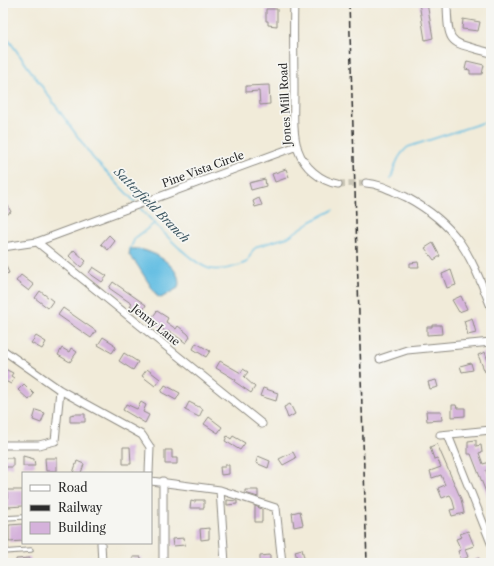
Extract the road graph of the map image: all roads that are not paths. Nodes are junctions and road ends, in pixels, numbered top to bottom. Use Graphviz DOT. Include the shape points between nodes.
graph roads {
  1 [pos="294,3"];
  2 [pos="447,3"];
  3 [pos="491,53"];
  4 [pos="297,146"];
  5 [pos="366,182"];
  6 [pos="338,184"];
  7 [pos="37,242"];
  8 [pos="3,247"];
  9 [pos="491,307"];
  10 [pos="491,342"];
  11 [pos="3,350"];
  12 [pos="380,359"];
  13 [pos="60,390"];
  14 [pos="262,424"];
  15 [pos="491,430"];
  16 [pos="440,436"];
  17 [pos="448,436"];
  18 [pos="3,445"];
  19 [pos="150,472"];
  20 [pos="152,481"];
  21 [pos="163,481"];
  22 [pos="220,490"];
  23 [pos="22,517"];
  24 [pos="4,518"];
  25 [pos="491,543"];
  26 [pos="101,544"];
  27 [pos="31,550"];
  28 [pos="4,552"];
  29 [pos="102,563"];
  30 [pos="163,563"];
  31 [pos="225,563"];
  32 [pos="282,563"];
  1 -- 4 [label="street, Jones Mill Road" via="294,106"];
  2 -- 3 [label="street" via="447,28 451,39 456,43"];
  4 -- 6 [label="street, Jones Mill Road" via="305,162 316,174 324,180"];
  4 -- 7 [label="street, Pine Vista Circle"];
  5 -- 9 [label="street" via="385,187 418,204 449,227 462,242"];
  7 -- 8 [label="street, Pine Vista Circle"];
  7 -- 14 [label="street, Jenny Lane"];
  10 -- 12 [label="street" via="407,350"];
  11 -- 13 [label="street"];
  13 -- 18 [label="street" via="55,441"];
  13 -- 19 [label="street" via="142,435 150,447"];
  15 -- 17 [label="street"];
  16 -- 17 [label="street"];
  17 -- 25 [label="street"];
  20 -- 21 [label="street"];
  21 -- 22 [label="street"];
  21 -- 30 [label="street"];
  22 -- 31 [label="street"];
  22 -- 32 [label="street" via="276,508"];
  23 -- 24 [label="lane"];
  24 -- 28 [label="lane"];
  26 -- 29 [label="street"];
  27 -- 28 [label="lane"];
}
